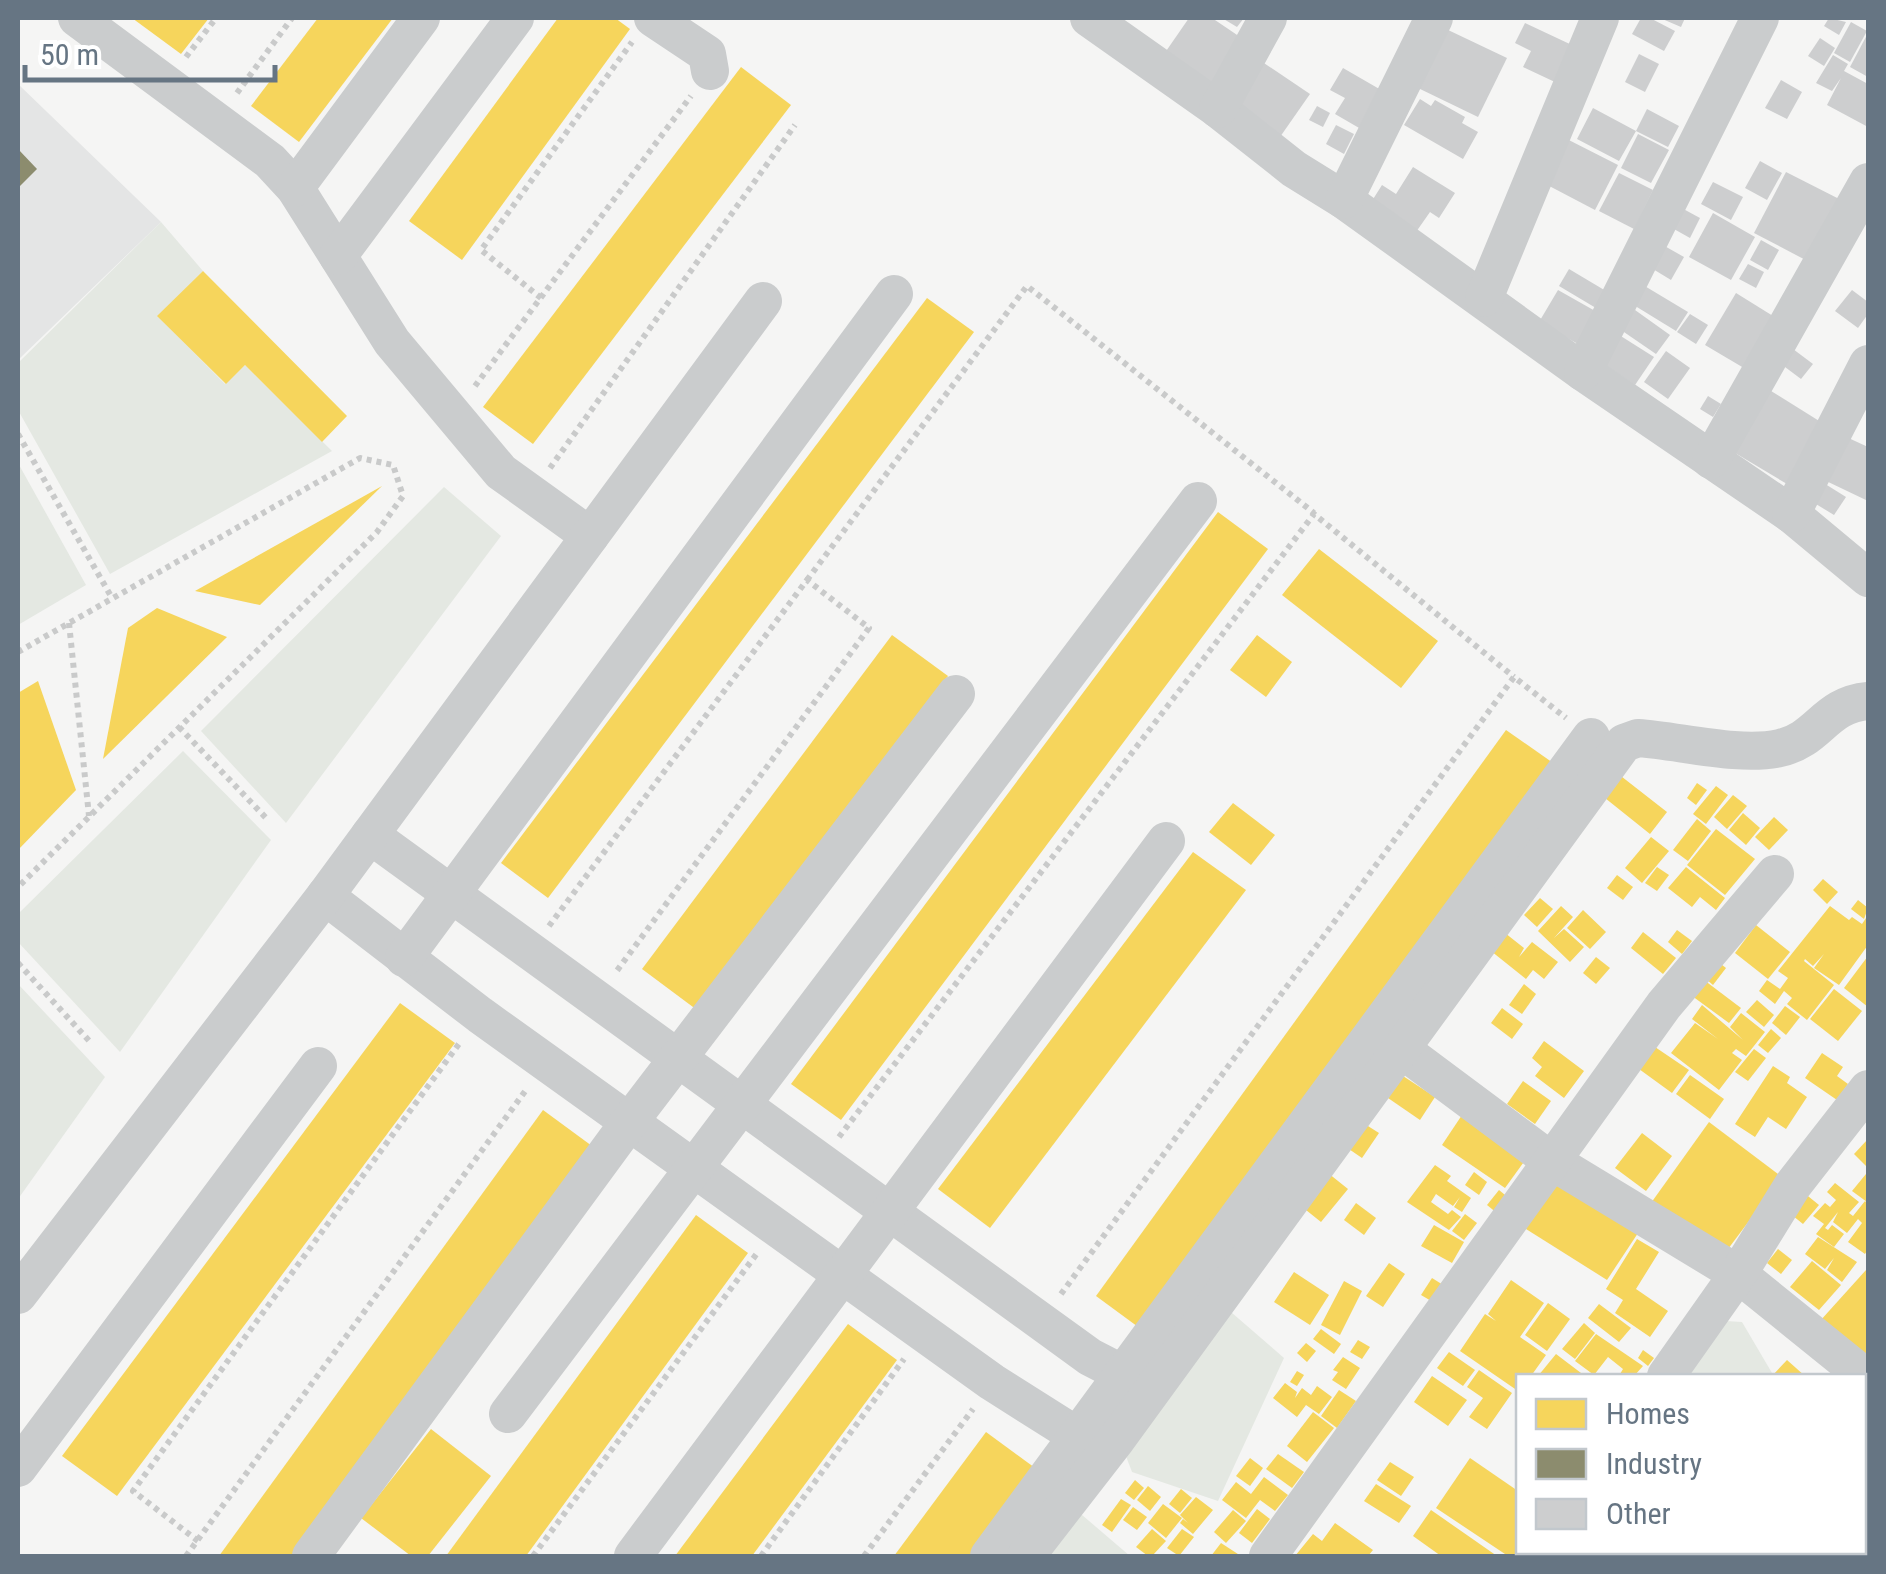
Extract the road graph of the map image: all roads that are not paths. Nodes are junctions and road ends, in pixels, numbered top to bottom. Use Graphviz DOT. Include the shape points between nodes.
graph roads {
  1 [pos="421,18"];
  2 [pos="514,18"];
  3 [pos="1089,18"];
  4 [pos="1268,18"];
  5 [pos="1434,18"];
  6 [pos="1600,18"];
  7 [pos="1760,18"];
  8 [pos="83,19"];
  9 [pos="646,25"];
  10 [pos="710,71"];
  11 [pos="1218,109"];
  12 [pos="1868,182"];
  13 [pos="295,188"];
  14 [pos="1344,200"];
  15 [pos="338,256"];
  16 [pos="894,294"];
  17 [pos="1484,298"];
  18 [pos="763,301"];
  19 [pos="1868,364"];
  20 [pos="1583,372"];
  21 [pos="1711,460"];
  22 [pos="1198,501"];
  23 [pos="1791,514"];
  24 [pos="590,536"];
  25 [pos="1868,578"];
  26 [pos="956,694"];
  27 [pos="1868,701"];
  28 [pos="1591,737"];
  29 [pos="370,835"];
  30 [pos="1166,841"];
  31 [pos="1774,874"];
  32 [pos="452,894"];
  33 [pos="325,896"];
  34 [pos="404,958"];
  35 [pos="1401,1049"];
  36 [pos="678,1058"];
  37 [pos="318,1066"];
  38 [pos="1868,1088"];
  39 [pos="743,1105"];
  40 [pos="630,1121"];
  41 [pos="1550,1160"];
  42 [pos="693,1167"];
  43 [pos="891,1212"];
  44 [pos="842,1274"];
  45 [pos="1738,1274"];
  46 [pos="18,1294"];
  47 [pos="1123,1374"];
  48 [pos="1667,1374"];
  49 [pos="1862,1374"];
  50 [pos="508,1414"];
  51 [pos="1079,1437"];
  52 [pos="18,1468"];
  53 [pos="311,1556"];
  54 [pos="634,1556"];
  55 [pos="989,1556"];
  56 [pos="1026,1556"];
  57 [pos="1268,1556"];
  1 -- 13 [label="street"];
  2 -- 15 [label="street"];
  3 -- 11 [label="street"];
  4 -- 11 [label="street"];
  5 -- 14 [label="street"];
  6 -- 17 [label="street"];
  7 -- 20 [label="street"];
  8 -- 13 [label="street" via="270,161"];
  9 -- 10 [label="street" via="708,54"];
  11 -- 14 [label="street"];
  12 -- 21 [label="street"];
  13 -- 15 [label="street"];
  14 -- 17 [label="street"];
  15 -- 24 [label="street" via="392,342 501,472"];
  16 -- 32 [label="street"];
  17 -- 20 [label="street"];
  18 -- 24 [label="street"];
  19 -- 23 [label="street"];
  20 -- 21 [label="street"];
  21 -- 23 [label="street"];
  22 -- 39 [label="street"];
  23 -- 25 [label="street"];
  24 -- 29 [label="street"];
  26 -- 36 [label="street"];
  27 -- 35 [label="street" via="1833,711 1810,736 1779,748 1638,738 1624,743"];
  28 -- 47 [label="street"];
  29 -- 32 [label="street"];
  29 -- 33 [label="street"];
  30 -- 43 [label="street"];
  31 -- 41 [label="street" via="1664,1005"];
  32 -- 34 [label="street"];
  32 -- 36 [label="street"];
  33 -- 34 [label="street"];
  33 -- 46 [label="street"];
  34 -- 40 [label="street"];
  35 -- 41 [label="street"];
  35 -- 56 [label="street"];
  36 -- 39 [label="street"];
  36 -- 40 [label="street"];
  37 -- 52 [label="street"];
  38 -- 45 [label="street" via="1793,1185"];
  39 -- 42 [label="street"];
  39 -- 43 [label="street"];
  40 -- 42 [label="street"];
  40 -- 53 [label="street"];
  41 -- 45 [label="street"];
  41 -- 57 [label="street"];
  42 -- 44 [label="street"];
  42 -- 50 [label="street"];
  43 -- 44 [label="street"];
  43 -- 47 [label="street"];
  44 -- 51 [label="street"];
  44 -- 54 [label="street"];
  45 -- 48 [label="street"];
  45 -- 49 [label="street"];
  47 -- 51 [label="street"];
  51 -- 55 [label="street"];
}
